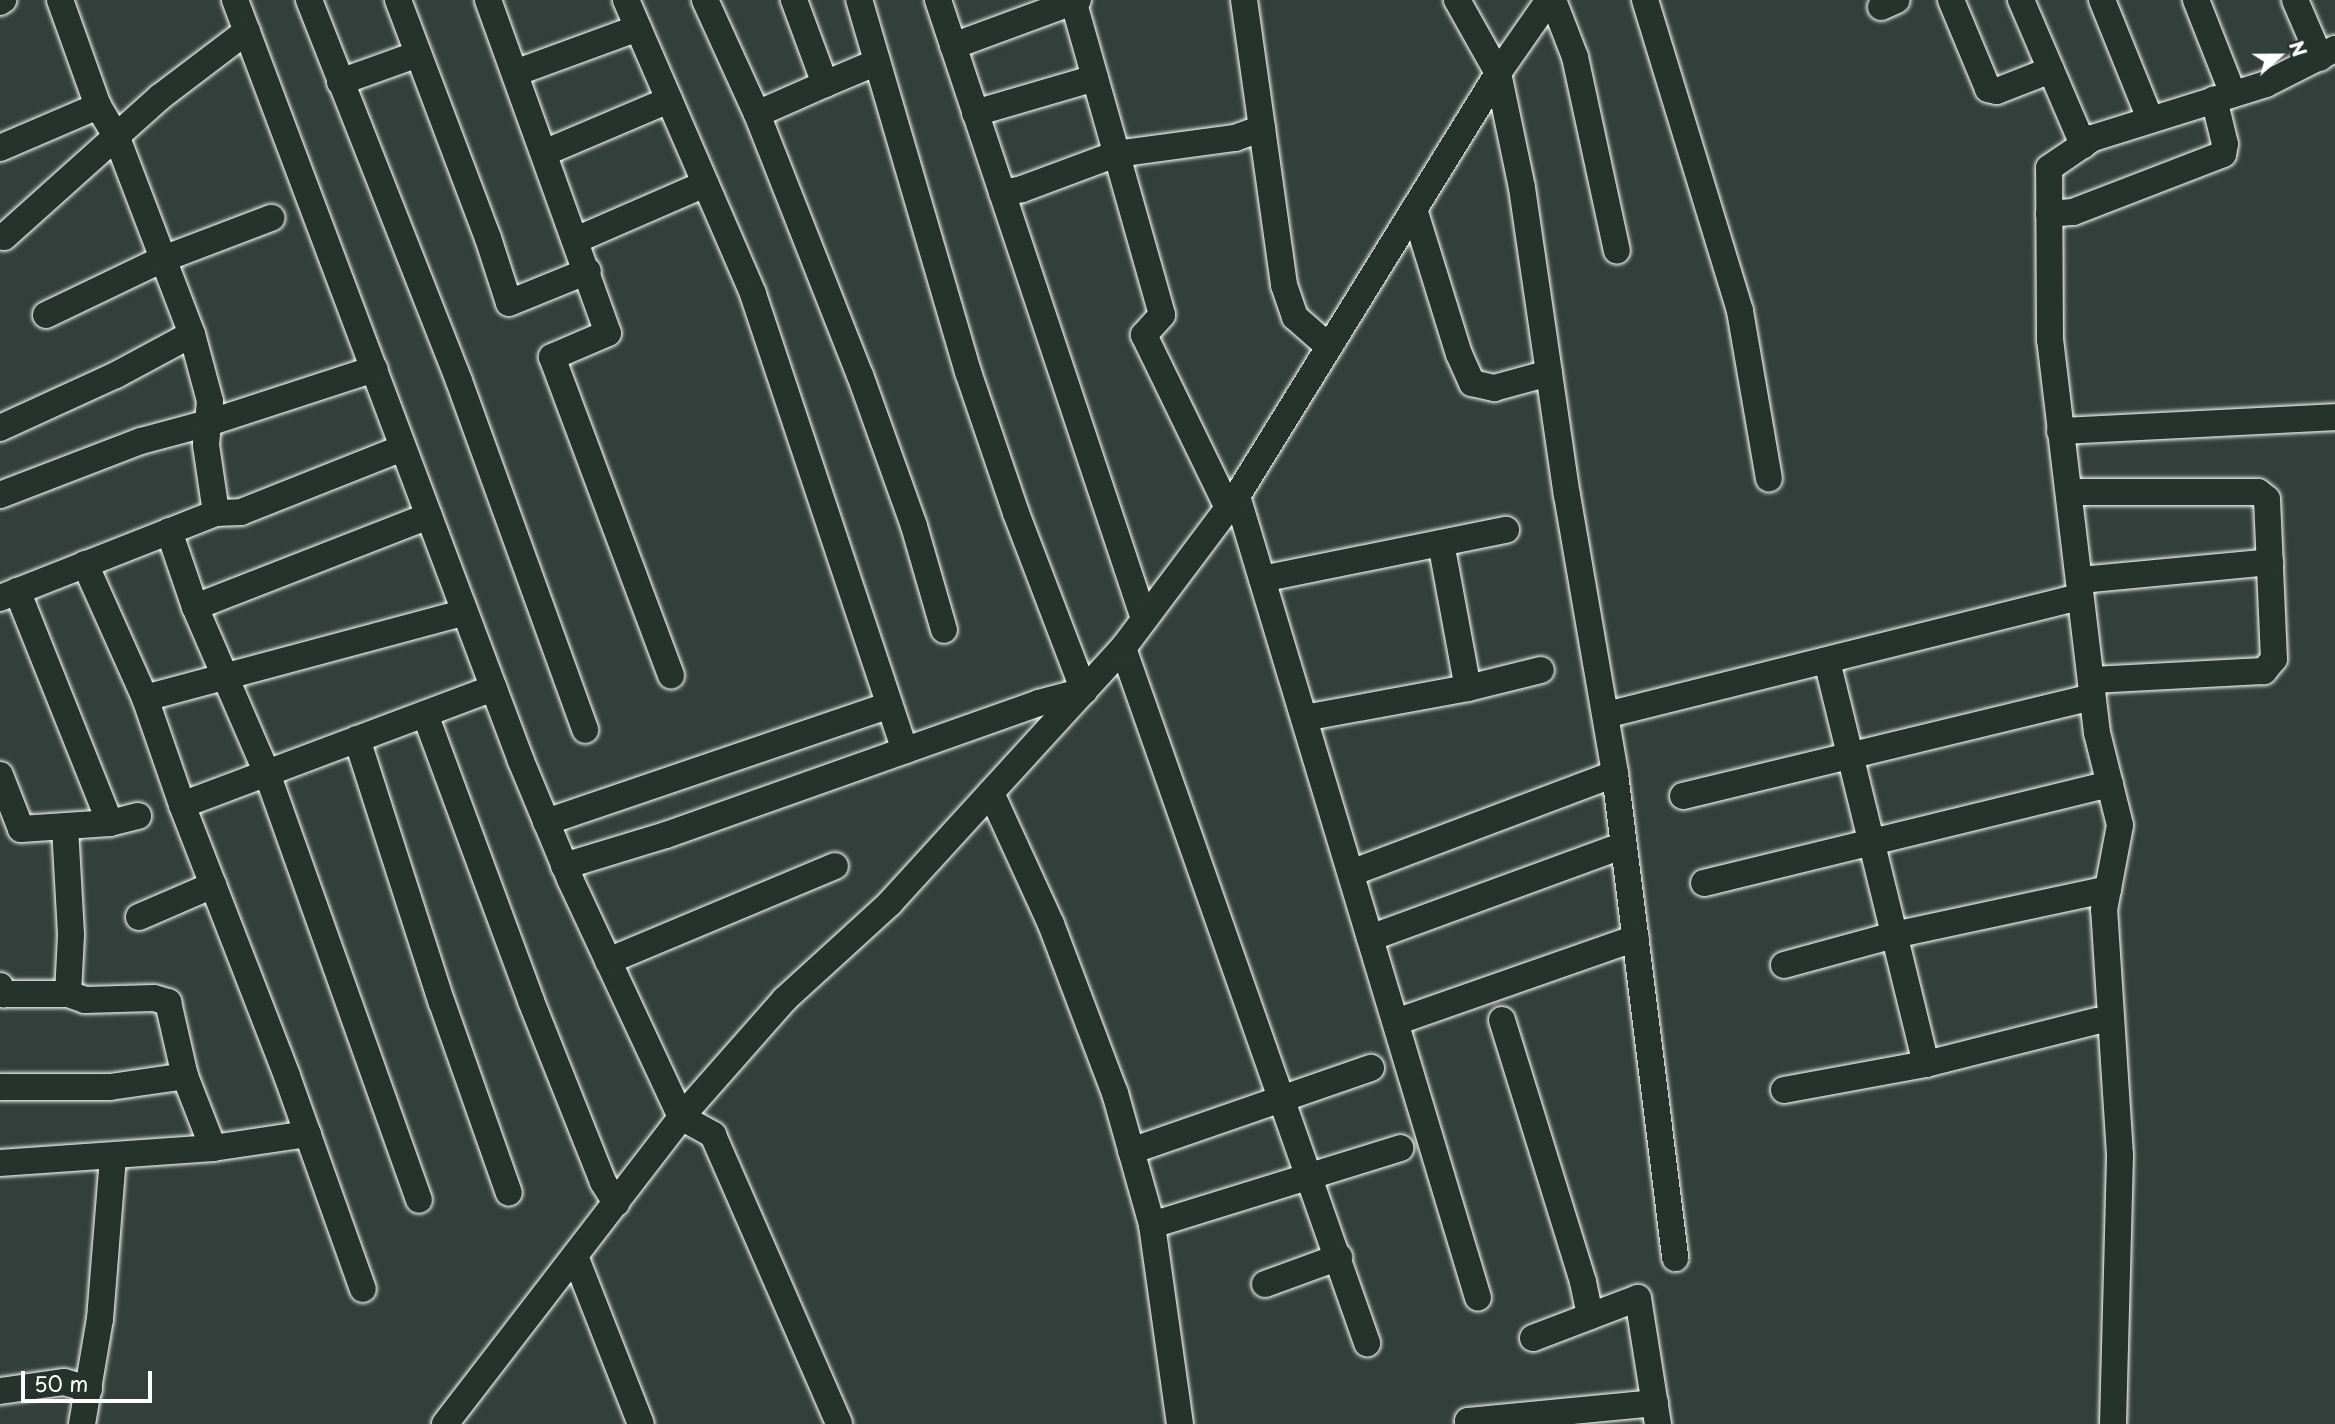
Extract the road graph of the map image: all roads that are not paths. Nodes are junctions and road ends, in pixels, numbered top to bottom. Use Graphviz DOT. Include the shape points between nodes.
graph roads {
  1 [pos="60,0"];
  2 [pos="235,0"];
  3 [pos="309,0"];
  4 [pos="398,0"];
  5 [pos="488,0"];
  6 [pos="626,0"];
  7 [pos="705,0"];
  8 [pos="794,0"];
  9 [pos="859,0"];
  10 [pos="938,0"];
  11 [pos="1244,0"];
  12 [pos="1457,0"];
  13 [pos="1551,0"];
  14 [pos="1645,0"];
  15 [pos="1951,0"];
  16 [pos="2021,0"];
  17 [pos="2102,0"];
  18 [pos="2196,0"];
  19 [pos="2295,0"];
  20 [pos="1075,1"];
  21 [pos="638,28"];
  22 [pos="247,31"];
  23 [pos="953,46"];
  24 [pos="418,54"];
  25 [pos="2328,54"];
  26 [pos="877,62"];
  27 [pos="2051,70"];
  28 [pos="515,73"];
  29 [pos="1498,73"];
  30 [pos="1095,78"];
  31 [pos="341,82"];
  32 [pos="825,84"];
  33 [pos="2224,96"];
  34 [pos="669,100"];
  35 [pos="98,106"];
  36 [pos="975,113"];
  37 [pos="757,114"];
  38 [pos="2150,119"];
  39 [pos="1262,128"];
  40 [pos="117,138"];
  41 [pos="2083,145"];
  42 [pos="0,148"];
  43 [pos="544,153"];
  44 [pos="1116,154"];
  45 [pos="705,184"];
  46 [pos="1002,193"];
  47 [pos="1414,209"];
  48 [pos="2049,214"];
  49 [pos="271,218"];
  50 [pos="4,237"];
  51 [pos="576,240"];
  52 [pos="1617,251"];
  53 [pos="163,259"];
  54 [pos="587,271"];
  55 [pos="46,315"];
  56 [pos="192,334"];
  57 [pos="1329,347"];
  58 [pos="374,369"];
  59 [pos="1549,373"];
  60 [pos="2335,417"];
  61 [pos="208,423"];
  62 [pos="0,428"];
  63 [pos="2060,431"];
  64 [pos="403,448"];
  65 [pos="1769,479"];
  66 [pos="2081,492"];
  67 [pos="0,495"];
  68 [pos="1233,502"];
  69 [pos="216,513"];
  70 [pos="429,516"];
  71 [pos="1506,530"];
  72 [pos="169,531"];
  73 [pos="1441,543"];
  74 [pos="2270,562"];
  75 [pos="85,564"];
  76 [pos="1262,579"];
  77 [pos="2085,588"];
  78 [pos="8,594"];
  79 [pos="195,607"];
  80 [pos="465,612"];
  81 [pos="1144,619"];
  82 [pos="944,630"];
  83 [pos="1123,648"];
  84 [pos="1827,661"];
  85 [pos="1541,670"];
  86 [pos="671,675"];
  87 [pos="223,677"];
  88 [pos="494,688"];
  89 [pos="1468,688"];
  90 [pos="2087,690"];
  91 [pos="1084,691"];
  92 [pos="145,698"];
  93 [pos="889,705"];
  94 [pos="425,714"];
  95 [pos="1606,715"];
  96 [pos="1304,719"];
  97 [pos="585,730"];
  98 [pos="357,739"];
  99 [pos="905,750"];
  100 [pos="1851,758"];
  101 [pos="267,773"];
  102 [pos="1615,774"];
  103 [pos="0,775"];
  104 [pos="2110,784"];
  105 [pos="991,793"];
  106 [pos="1683,796"];
  107 [pos="182,805"];
  108 [pos="138,816"];
  109 [pos="547,822"];
  110 [pos="110,823"];
  111 [pos="65,827"];
  112 [pos="1871,839"];
  113 [pos="1624,845"];
  114 [pos="564,866"];
  115 [pos="835,866"];
  116 [pos="1351,873"];
  117 [pos="1704,883"];
  118 [pos="213,885"];
  119 [pos="2108,889"];
  120 [pos="139,917"];
  121 [pos="1894,935"];
  122 [pos="1370,938"];
  123 [pos="1636,938"];
  124 [pos="608,961"];
  125 [pos="1784,965"];
  126 [pos="0,986"];
  127 [pos="68,994"];
  128 [pos="1502,1020"];
  129 [pos="2096,1021"];
  130 [pos="1396,1022"];
  131 [pos="1926,1064"];
  132 [pos="1371,1068"];
  133 [pos="185,1076"];
  134 [pos="0,1087"];
  135 [pos="1784,1090"];
  136 [pos="1281,1097"];
  137 [pos="681,1117"];
  138 [pos="308,1134"];
  139 [pos="213,1148"];
  140 [pos="1400,1148"];
  141 [pos="1131,1151"];
  142 [pos="113,1157"];
  143 [pos="0,1163"];
  144 [pos="1310,1178"];
  145 [pos="509,1194"];
  146 [pos="419,1200"];
  147 [pos="616,1203"];
  148 [pos="1152,1225"];
  149 [pos="575,1256"];
  150 [pos="1339,1257"];
  151 [pos="1675,1258"];
  152 [pos="1265,1284"];
  153 [pos="363,1289"];
  154 [pos="1478,1298"];
  155 [pos="1590,1316"];
  156 [pos="1533,1338"];
  157 [pos="1367,1343"];
  158 [pos="89,1390"];
  159 [pos="0,1391"];
  160 [pos="1656,1414"];
  161 [pos="82,1424"];
  162 [pos="445,1424"];
  163 [pos="640,1424"];
  164 [pos="839,1424"];
  165 [pos="1180,1424"];
  166 [pos="1469,1424"];
  167 [pos="2113,1424"];
  1 -- 35 [label="street"];
  2 -- 22 [label="street"];
  3 -- 31 [label="street"];
  4 -- 24 [label="street"];
  5 -- 28 [label="street"];
  6 -- 21 [label="street"];
  7 -- 37 [label="street"];
  8 -- 32 [label="street"];
  9 -- 26 [label="street"];
  10 -- 23 [label="street"];
  11 -- 39 [label="street"];
  12 -- 29 [label="street"];
  13 -- 29 [label="street"];
  13 -- 52 [label="street" via="1575,57"];
  14 -- 65 [label="street" via="1740,311"];
  15 -- 27 [label="street" via="1988,89 1997,91"];
  16 -- 27 [label="street"];
  17 -- 38 [label="street"];
  18 -- 33 [label="street"];
  19 -- 25 [label="street"];
  20 -- 23 [label="street"];
  20 -- 30 [label="street"];
  21 -- 28 [label="street"];
  21 -- 34 [label="street"];
  22 -- 40 [label="street" via="160,97"];
  22 -- 58 [label="street"];
  23 -- 36 [label="street"];
  24 -- 31 [label="street"];
  24 -- 54 [label="street" via="509,303"];
  25 -- 33 [label="street" via="2266,84"];
  26 -- 32 [label="street"];
  26 -- 91 [label="street" via="968,372"];
  27 -- 41 [label="street"];
  28 -- 43 [label="street"];
  29 -- 47 [label="street"];
  29 -- 59 [label="street" via="1522,188"];
  30 -- 36 [label="street"];
  30 -- 44 [label="street"];
  31 -- 97 [label="street" via="459,382"];
  32 -- 37 [label="street"];
  33 -- 38 [label="street"];
  33 -- 48 [label="street" via="2223,154 2073,212"];
  34 -- 43 [label="street"];
  34 -- 45 [label="street"];
  35 -- 40 [label="street"];
  35 -- 42 [label="street"];
  36 -- 46 [label="street"];
  37 -- 82 [label="street" via="860,375 914,526"];
  38 -- 41 [label="street"];
  39 -- 44 [label="street" via="1235,138"];
  39 -- 57 [label="street" via="1284,285 1295,317"];
  40 -- 50 [label="street"];
  40 -- 53 [label="street"];
  41 -- 48 [label="street" via="2049,168"];
  43 -- 51 [label="street"];
  44 -- 46 [label="street"];
  44 -- 68 [label="street" via="1162,315 1143,335"];
  45 -- 51 [label="street"];
  45 -- 93 [label="street" via="753,294"];
  46 -- 81 [label="street"];
  47 -- 57 [label="street"];
  47 -- 59 [label="street" via="1472,383 1494,388"];
  48 -- 63 [label="street" via="2050,340"];
  49 -- 53 [label="street"];
  51 -- 54 [label="street"];
  53 -- 55 [label="street"];
  53 -- 56 [label="street"];
  54 -- 86 [label="street" via="608,334 552,357"];
  56 -- 61 [label="street" via="210,401"];
  56 -- 62 [label="street"];
  57 -- 68 [label="street"];
  58 -- 61 [label="street"];
  58 -- 64 [label="street"];
  59 -- 95 [label="street"];
  60 -- 63 [label="street"];
  61 -- 67 [label="street" via="141,441"];
  61 -- 69 [label="street" via="206,445"];
  63 -- 77 [label="street"];
  64 -- 69 [label="street" via="241,512"];
  64 -- 70 [label="street"];
  66 -- 74 [label="street" via="2258,492 2267,499"];
  68 -- 76 [label="street"];
  68 -- 81 [label="street"];
  69 -- 72 [label="street"];
  70 -- 79 [label="street"];
  70 -- 80 [label="street"];
  71 -- 73 [label="street"];
  72 -- 75 [label="street"];
  72 -- 79 [label="street"];
  73 -- 76 [label="street"];
  73 -- 89 [label="street"];
  74 -- 77 [label="street"];
  74 -- 90 [label="street" via="2274,659 2264,671"];
  75 -- 78 [label="street"];
  75 -- 92 [label="street"];
  76 -- 96 [label="street"];
  77 -- 84 [label="street"];
  77 -- 90 [label="street"];
  78 -- 110 [label="street"];
  79 -- 87 [label="street"];
  80 -- 87 [label="street"];
  80 -- 88 [label="street"];
  81 -- 83 [label="street"];
  83 -- 91 [label="street"];
  83 -- 136 [label="street"];
  84 -- 95 [label="street"];
  84 -- 100 [label="street"];
  85 -- 89 [label="street"];
  87 -- 92 [label="street"];
  87 -- 101 [label="street"];
  88 -- 94 [label="street"];
  88 -- 109 [label="street"];
  89 -- 96 [label="street"];
  90 -- 100 [label="street"];
  90 -- 104 [label="street"];
  91 -- 99 [label="street"];
  91 -- 105 [label="street"];
  92 -- 107 [label="street"];
  93 -- 99 [label="street"];
  93 -- 109 [label="street"];
  94 -- 98 [label="street"];
  94 -- 147 [label="street" via="531,1001 603,1182"];
  95 -- 102 [label="street"];
  96 -- 116 [label="street"];
  98 -- 101 [label="street"];
  98 -- 145 [label="street"];
  99 -- 114 [label="street" via="666,835"];
  100 -- 106 [label="street"];
  100 -- 112 [label="street"];
  101 -- 107 [label="street"];
  101 -- 146 [label="street"];
  102 -- 113 [label="street"];
  102 -- 116 [label="street"];
  103 -- 111 [label="street" via="21,829"];
  104 -- 112 [label="street"];
  104 -- 119 [label="street" via="2120,825"];
  105 -- 137 [label="street" via="890,903 785,999"];
  105 -- 141 [label="street" via="1051,924 1115,1093"];
  107 -- 118 [label="street"];
  108 -- 110 [label="street"];
  109 -- 114 [label="street"];
  110 -- 111 [label="street"];
  111 -- 127 [label="street" via="71,935"];
  112 -- 117 [label="street"];
  112 -- 121 [label="street"];
  113 -- 122 [label="street"];
  113 -- 123 [label="street"];
  114 -- 124 [label="street"];
  115 -- 124 [label="street"];
  116 -- 122 [label="street"];
  118 -- 120 [label="street"];
  118 -- 138 [label="street"];
  119 -- 121 [label="street"];
  119 -- 167 [label="street" via="2104,910 2120,1155"];
  121 -- 125 [label="street"];
  121 -- 131 [label="street"];
  122 -- 130 [label="street"];
  123 -- 130 [label="street"];
  123 -- 151 [label="street"];
  124 -- 137 [label="street"];
  126 -- 127 [label="street" via="3,994"];
  127 -- 133 [label="street" via="85,1000 154,998 168,1002"];
  128 -- 155 [label="street"];
  129 -- 131 [label="street"];
  130 -- 154 [label="street"];
  131 -- 135 [label="street"];
  132 -- 136 [label="street"];
  133 -- 134 [label="street" via="110,1087"];
  133 -- 139 [label="street"];
  136 -- 141 [label="street"];
  136 -- 144 [label="street"];
  137 -- 147 [label="street"];
  137 -- 164 [label="street" via="713,1135"];
  138 -- 139 [label="street"];
  138 -- 153 [label="street"];
  139 -- 142 [label="street"];
  140 -- 144 [label="street"];
  141 -- 148 [label="street"];
  142 -- 143 [label="street"];
  142 -- 158 [label="street" via="100,1320"];
  144 -- 148 [label="street"];
  144 -- 150 [label="street"];
  147 -- 149 [label="street"];
  148 -- 165 [label="street"];
  149 -- 162 [label="street"];
  149 -- 163 [label="street"];
  150 -- 152 [label="street"];
  150 -- 157 [label="street"];
  155 -- 156 [label="street"];
  155 -- 160 [label="street" via="1638,1298"];
  158 -- 159 [label="street" via="64,1382"];
  158 -- 161 [label="street"];
  160 -- 166 [label="street"];
}
